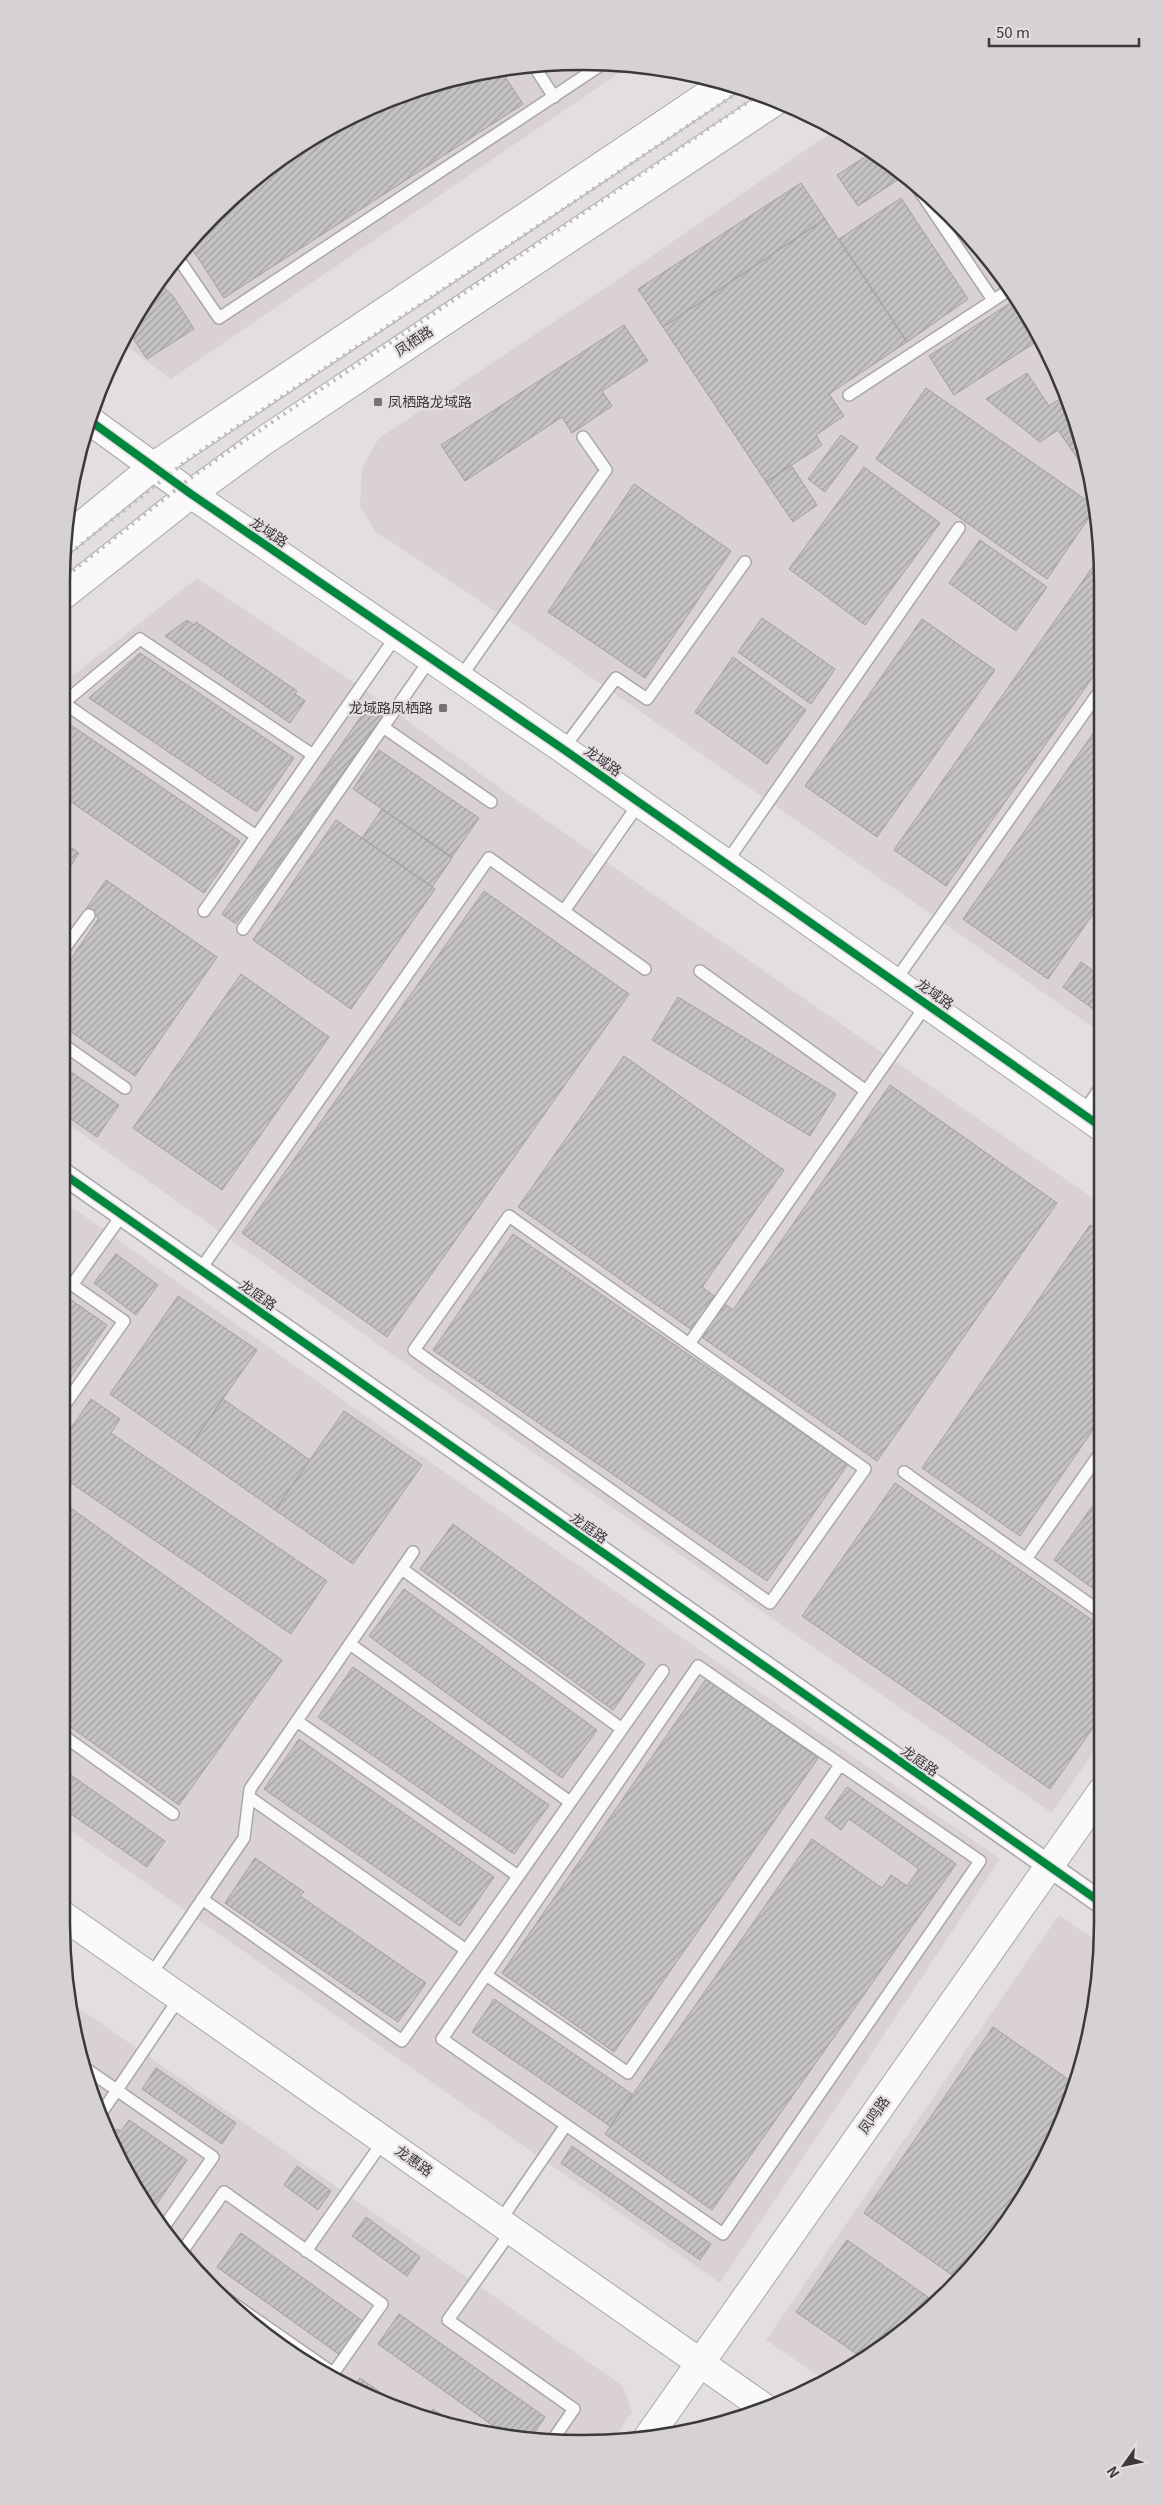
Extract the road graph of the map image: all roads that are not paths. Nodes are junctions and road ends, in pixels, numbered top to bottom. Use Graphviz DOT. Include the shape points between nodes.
graph roads {
  1 [pos="594,70"];
  2 [pos="538,72"];
  3 [pos="718,88"];
  4 [pos="554,97"];
  5 [pos="769,105"];
  6 [pos="930,207"];
  7 [pos="182,263"];
  8 [pos="1004,293"];
  9 [pos="993,300"];
  10 [pos="849,395"];
  11 [pos="239,407"];
  12 [pos="95,424"];
  13 [pos="583,437"];
  14 [pos="265,440"];
  15 [pos="154,466"];
  16 [pos="191,494"];
  17 [pos="959,528"];
  18 [pos="74,532"];
  19 [pos="106,560"];
  20 [pos="745,562"];
  21 [pos="70,590"];
  22 [pos="398,635"];
  23 [pos="431,658"];
  24 [pos="460,678"];
  25 [pos="70,696"];
  26 [pos="1094,699"];
  27 [pos="70,708"];
  28 [pos="383,727"];
  29 [pos="563,749"];
  30 [pos="313,755"];
  31 [pos="491,802"];
  32 [pos="640,802"];
  33 [pos="256,836"];
  34 [pos="726,863"];
  35 [pos="204,911"];
  36 [pos="564,911"];
  37 [pos="89,915"];
  38 [pos="243,929"];
  39 [pos="70,940"];
  40 [pos="645,968"];
  41 [pos="700,972"];
  42 [pos="895,981"];
  43 [pos="927,1004"];
  44 [pos="70,1049"];
  45 [pos="125,1088"];
  46 [pos="866,1091"];
  47 [pos="1091,1120"];
  48 [pos="70,1178"];
  49 [pos="122,1215"];
  50 [pos="200,1270"];
  51 [pos="72,1284"];
  52 [pos="689,1344"];
  53 [pos="70,1397"];
  54 [pos="1094,1462"];
  55 [pos="904,1472"];
  56 [pos="413,1552"];
  57 [pos="1026,1559"];
  58 [pos="402,1569"];
  59 [pos="1094,1607"];
  60 [pos="350,1644"];
  61 [pos="663,1672"];
  62 [pos="297,1720"];
  63 [pos="622,1729"];
  64 [pos="70,1740"];
  65 [pos="840,1764"];
  66 [pos="249,1797"];
  67 [pos="570,1802"];
  68 [pos="1094,1802"];
  69 [pos="173,1814"];
  70 [pos="1049,1867"];
  71 [pos="518,1876"];
  72 [pos="1094,1898"];
  73 [pos="202,1899"];
  74 [pos="70,1920"];
  75 [pos="466,1950"];
  76 [pos="486,1975"];
  77 [pos="150,1976"];
  78 [pos="180,1997"];
  79 [pos="92,2073"];
  80 [pos="117,2090"];
  81 [pos="105,2108"];
  82 [pos="566,2125"];
  83 [pos="384,2140"];
  84 [pos="167,2222"];
  85 [pos="506,2226"];
  86 [pos="185,2247"];
  87 [pos="306,2251"];
  88 [pos="699,2362"];
  89 [pos="335,2371"];
  90 [pos="758,2404"];
  91 [pos="653,2430"];
  92 [pos="557,2434"];
  1 -- 4 [label="lane"];
  2 -- 4 [label="lane"];
  3 -- 11 [label="street"];
  4 -- 7 [label="lane" via="219,318"];
  5 -- 14 [label="street, 凤栖路"];
  6 -- 9 [label="lane"];
  8 -- 9 [label="lane"];
  9 -- 10 [label="lane"];
  11 -- 14 [label="street" via="246,428"];
  11 -- 15 [label="street"];
  12 -- 15 [label="street, 龙域路"];
  13 -- 24 [label="lane" via="606,470"];
  14 -- 16 [label="street, 凤栖路"];
  15 -- 16 [label="street, 龙域路"];
  15 -- 18 [label="street"];
  16 -- 19 [label="street, 凤栖路"];
  16 -- 22 [label="street, 龙域路"];
  17 -- 34 [label="lane"];
  18 -- 19 [label="street" via="98,527 107,535"];
  19 -- 21 [label="street, 凤栖路"];
  20 -- 29 [label="lane" via="647,699 616,678"];
  22 -- 23 [label="street, 龙域路"];
  22 -- 30 [label="lane"];
  23 -- 24 [label="street, 龙域路"];
  23 -- 28 [label="lane"];
  24 -- 29 [label="street, 龙域路"];
  25 -- 30 [label="lane" via="140,639"];
  26 -- 42 [label="lane"];
  27 -- 33 [label="lane"];
  28 -- 31 [label="lane"];
  28 -- 38 [label="lane"];
  29 -- 32 [label="street, 龙域路"];
  30 -- 33 [label="lane"];
  32 -- 34 [label="street, 龙域路"];
  32 -- 36 [label="lane"];
  33 -- 35 [label="lane"];
  34 -- 42 [label="street, 龙域路"];
  36 -- 40 [label="lane"];
  36 -- 50 [label="lane" via="489,858"];
  37 -- 39 [label="lane"];
  41 -- 46 [label="lane"];
  42 -- 43 [label="street, 龙域路"];
  43 -- 46 [label="lane"];
  43 -- 47 [label="street, 龙域路"];
  44 -- 45 [label="lane"];
  46 -- 52 [label="lane"];
  48 -- 49 [label="street, 龙庭路"];
  49 -- 50 [label="street, 龙庭路"];
  49 -- 51 [label="lane"];
  50 -- 70 [label="street, 龙庭路"];
  51 -- 53 [label="lane" via="124,1321"];
  52 -- 52 [label="lane" via="864,1469 770,1603 414,1350 509,1216"];
  54 -- 57 [label="lane"];
  55 -- 57 [label="lane"];
  56 -- 58 [label="lane"];
  57 -- 59 [label="lane"];
  58 -- 60 [label="lane"];
  58 -- 63 [label="lane"];
  60 -- 62 [label="lane"];
  60 -- 67 [label="lane"];
  61 -- 63 [label="lane"];
  62 -- 66 [label="lane" via="250,1790"];
  62 -- 71 [label="lane"];
  63 -- 67 [label="lane"];
  64 -- 69 [label="lane"];
  65 -- 76 [label="lane" via="698,1666"];
  65 -- 76 [label="lane" via="628,2073"];
  65 -- 82 [label="lane" via="980,1861 723,2234"];
  66 -- 73 [label="lane" via="244,1838"];
  66 -- 75 [label="lane"];
  67 -- 71 [label="lane"];
  68 -- 70 [label="street, 凤鸣路"];
  70 -- 72 [label="street, 龙庭路"];
  70 -- 88 [label="street, 凤鸣路"];
  71 -- 75 [label="lane"];
  73 -- 75 [label="lane" via="402,2041"];
  73 -- 77 [label="lane"];
  74 -- 77 [label="street, 龙惠路"];
  76 -- 82 [label="lane" via="442,2039"];
  77 -- 78 [label="street, 龙惠路"];
  78 -- 80 [label="lane"];
  78 -- 83 [label="street, 龙惠路"];
  79 -- 80 [label="lane"];
  80 -- 81 [label="lane"];
  80 -- 84 [label="lane" via="213,2157"];
  82 -- 85 [label="lane"];
  83 -- 85 [label="street, 龙惠路"];
  83 -- 87 [label="lane"];
  85 -- 88 [label="street, 龙惠路"];
  85 -- 92 [label="lane" via="448,2320 574,2409"];
  86 -- 87 [label="lane" via="224,2192"];
  87 -- 89 [label="lane" via="382,2304"];
  88 -- 90 [label="street, 龙惠路"];
  88 -- 91 [label="street, 凤鸣路"];
}
